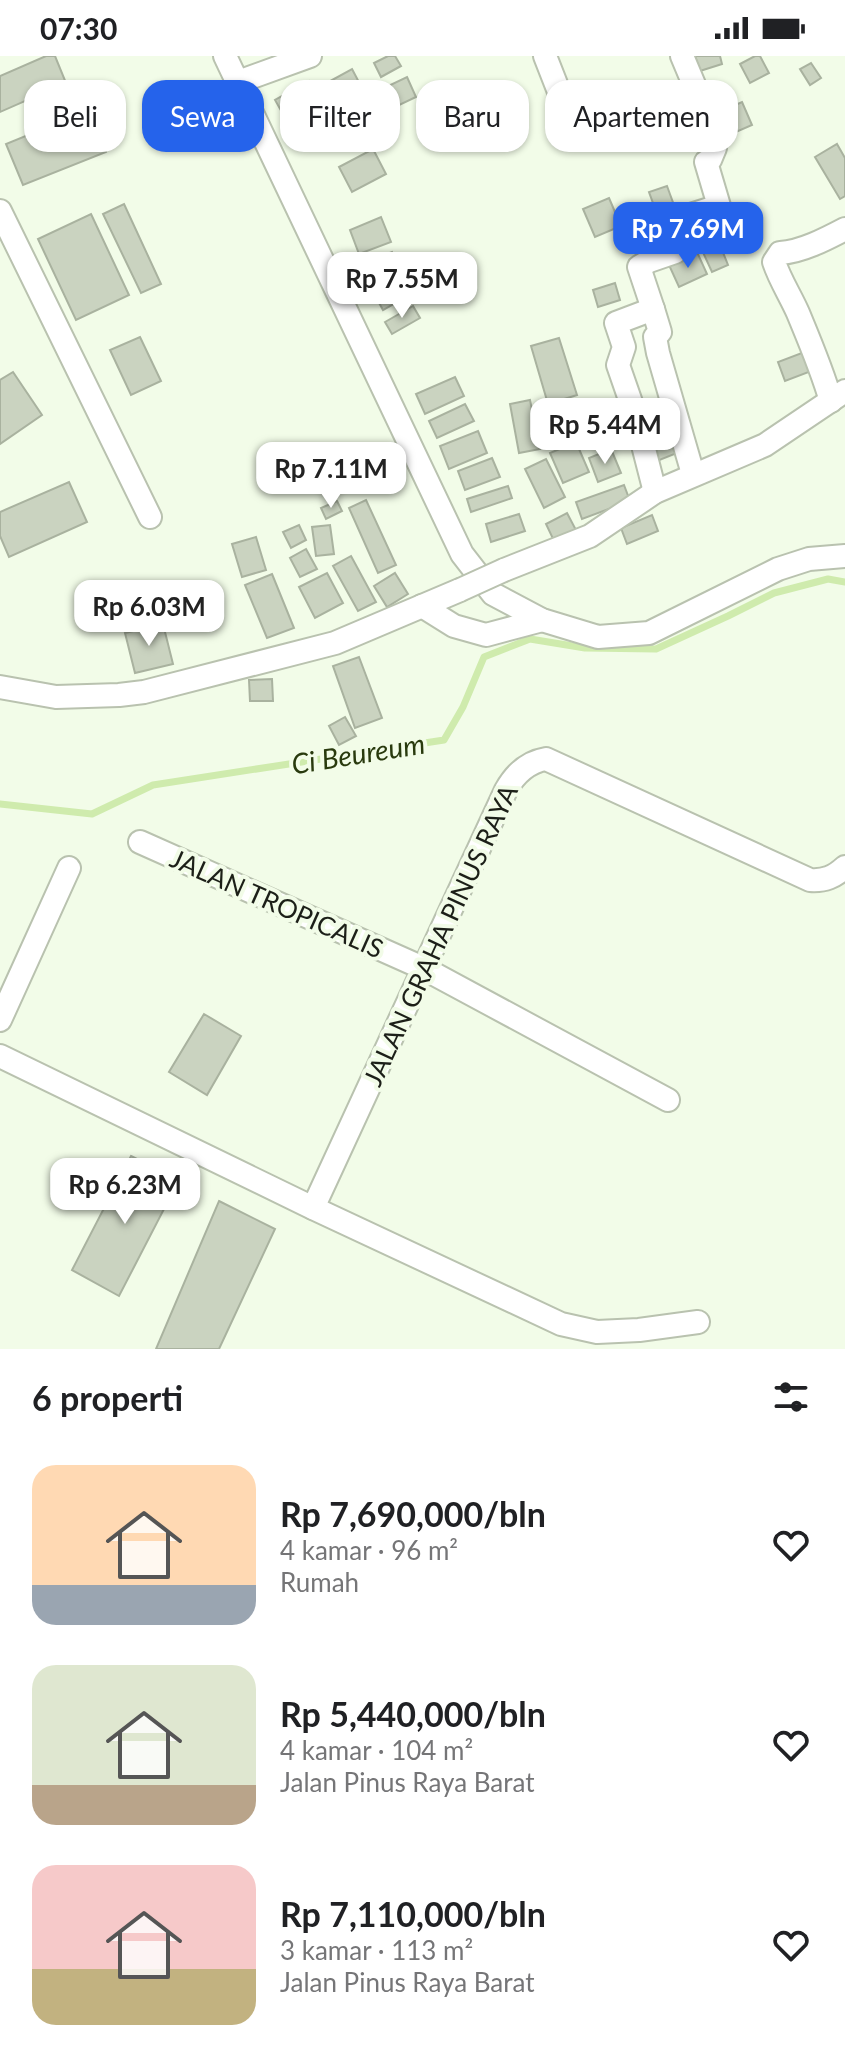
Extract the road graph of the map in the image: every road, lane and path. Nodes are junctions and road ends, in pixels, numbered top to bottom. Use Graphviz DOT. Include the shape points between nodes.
graph roads {
  1 [pos="225,56"];
  2 [pos="310,56"];
  3 [pos="545,56"];
  4 [pos="682,56"];
  5 [pos="237,80"];
  6 [pos="244,80"];
  7 [pos="554,80"];
  8 [pos="264,137"];
  9 [pos="0,211"];
  10 [pos="845,229"];
  11 [pos="653,309"];
  12 [pos="838,396"];
  13 [pos="693,474"];
  14 [pos="655,492"];
  15 [pos="150,517"];
  16 [pos="845,556"];
  17 [pos="422,606"];
  18 [pos="542,620"];
  19 [pos="0,687"];
  20 [pos="140,842"];
  21 [pos="845,867"];
  22 [pos="69,868"];
  23 [pos="423,968"];
  24 [pos="1,1017"];
  25 [pos="0,1056"];
  26 [pos="668,1100"];
  27 [pos="313,1208"];
  28 [pos="698,1322"];
  1 -- 5 [label="street"];
  2 -- 6 [label="street"];
  3 -- 7 [label="street"];
  4 -- 11 [label="street" via="715,148 706,162 719,206 669,222 675,252 639,267"];
  8 -- 18 [label="street" via="462,554 493,594"];
  9 -- 15 [label="street"];
  10 -- 12 [label="street" via="795,252 780,253 774,262"];
  11 -- 13 [label="street" via="660,332 655,337 658,353"];
  11 -- 14 [label="street" via="616,323 624,347 618,365"];
  12 -- 13 [label="street" via="765,445"];
  13 -- 14 [label="street"];
  14 -- 17 [label="street, bridge" via="590,536"];
  16 -- 18 [label="street" via="778,569 649,633 598,637"];
  17 -- 18 [label="street" via="454,626 486,635"];
  17 -- 19 [label="street" via="335,643 144,692 56,697"];
  20 -- 23 [label="street, JALAN TROPICALIS"];
  21 -- 23 [label="street, JALAN GRAHA PINUS RAYA" via="822,881 810,880 541,760 513,778"];
  22 -- 24 [label="street"];
  23 -- 26 [label="street, JALAN TROPICALIS"];
  23 -- 27 [label="street, JALAN GRAHA PINUS RAYA"];
  25 -- 27 [label="street"];
  27 -- 28 [label="street" via="561,1324 597,1332"];
}
